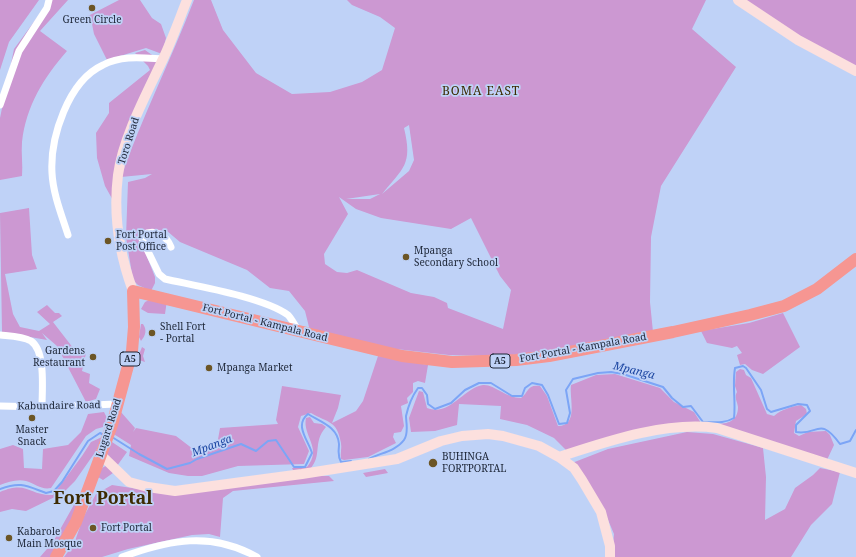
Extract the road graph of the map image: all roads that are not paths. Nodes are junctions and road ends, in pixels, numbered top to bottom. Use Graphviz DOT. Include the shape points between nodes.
graph roads {
  1 [pos="49,0"];
  2 [pos="187,0"];
  3 [pos="738,0"];
  4 [pos="163,59"];
  5 [pos="856,71"];
  6 [pos="0,105"];
  7 [pos="68,235"];
  8 [pos="171,248"];
  9 [pos="856,259"];
  10 [pos="133,291"];
  11 [pos="298,331"];
  12 [pos="0,334"];
  13 [pos="117,404"];
  14 [pos="0,406"];
  15 [pos="42,407"];
  16 [pos="101,455"];
  17 [pos="559,456"];
  18 [pos="856,473"];
  19 [pos="56,557"];
  20 [pos="122,557"];
  21 [pos="257,557"];
  22 [pos="610,557"];
  1 -- 6 [label="street" via="47,8 19,51"];
  2 -- 4 [label="main road, Toro Road"];
  3 -- 5 [label="main road" via="798,40"];
  4 -- 7 [label="street" via="134,57 102,65 84,80 72,95 58,129 52,172"];
  4 -- 10 [label="main road, Toro Road" via="130,134 118,173 118,243"];
  8 -- 11 [label="street" via="168,239 161,234 150,232 142,235 159,274 165,279 238,296 277,309 289,316"];
  9 -- 11 [label="highway, Fort Portal - Kampala Road / A5" via="817,289 784,306 673,332 549,356 452,362 402,356"];
  10 -- 11 [label="highway, Fort Portal - Kampala Road / A5"];
  10 -- 13 [label="highway, Lugard Road / A5" via="132,352"];
  12 -- 15 [label="street" via="30,340 37,347 41,358"];
  13 -- 15 [label="street, Kabundaire Road"];
  13 -- 16 [label="highway, Lugard Road / A5"];
  14 -- 15 [label="street, Kabundaire Road"];
  16 -- 17 [label="main road" via="129,482 175,491 397,459 441,441 475,434 503,436 539,446"];
  16 -- 19 [label="highway, Lugard Road / A5" via="76,522"];
  17 -- 18 [label="main road" via="656,431 700,426 725,431"];
  17 -- 22 [label="main road" via="574,468 601,512 610,546"];
  20 -- 21 [label="street" via="156,546 188,540 234,546"];
}
